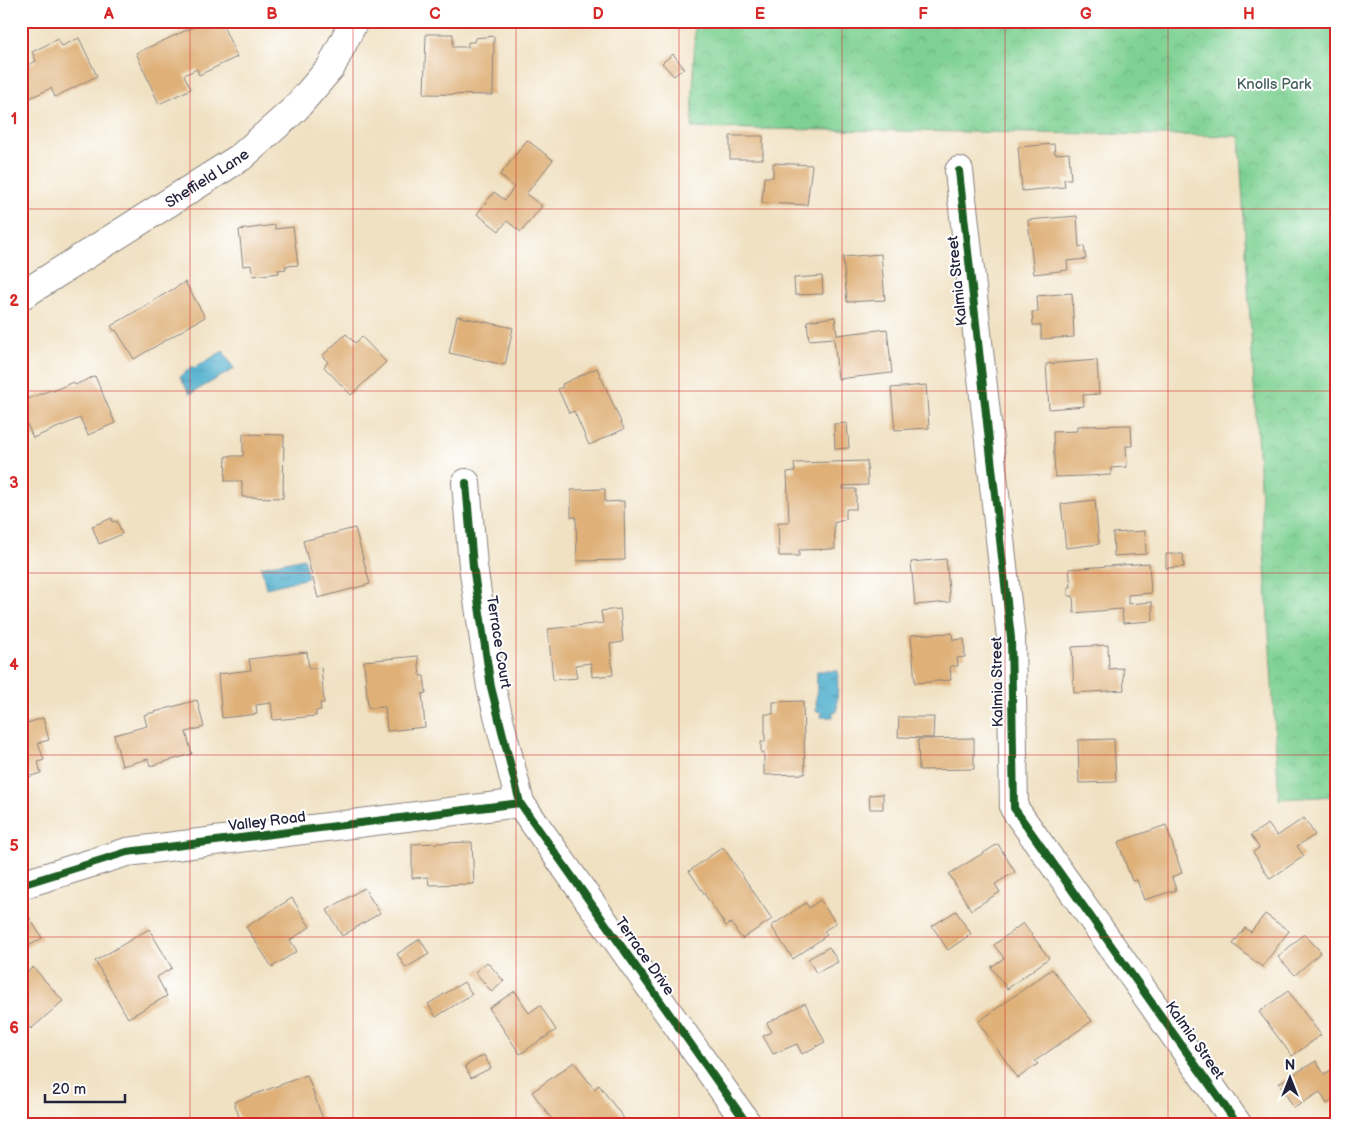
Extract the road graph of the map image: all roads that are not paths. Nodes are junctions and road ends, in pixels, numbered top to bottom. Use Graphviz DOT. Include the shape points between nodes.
graph roads {
  1 [pos="354,21"];
  2 [pos="958,170"];
  3 [pos="21,296"];
  4 [pos="466,483"];
  5 [pos="520,803"];
  6 [pos="21,885"];
  7 [pos="748,1125"];
  8 [pos="1238,1125"];
  1 -- 3 [label="street, Sheffield Lane" via="332,67 295,109 241,157"];
  2 -- 8 [label="street, Kalmia Street" via="1011,638 1014,808"];
  4 -- 5 [label="street, Terrace Court" via="473,566 491,687"];
  5 -- 6 [label="street, Valley Road" via="127,852"];
  5 -- 7 [label="street, Terrace Drive"];
}
